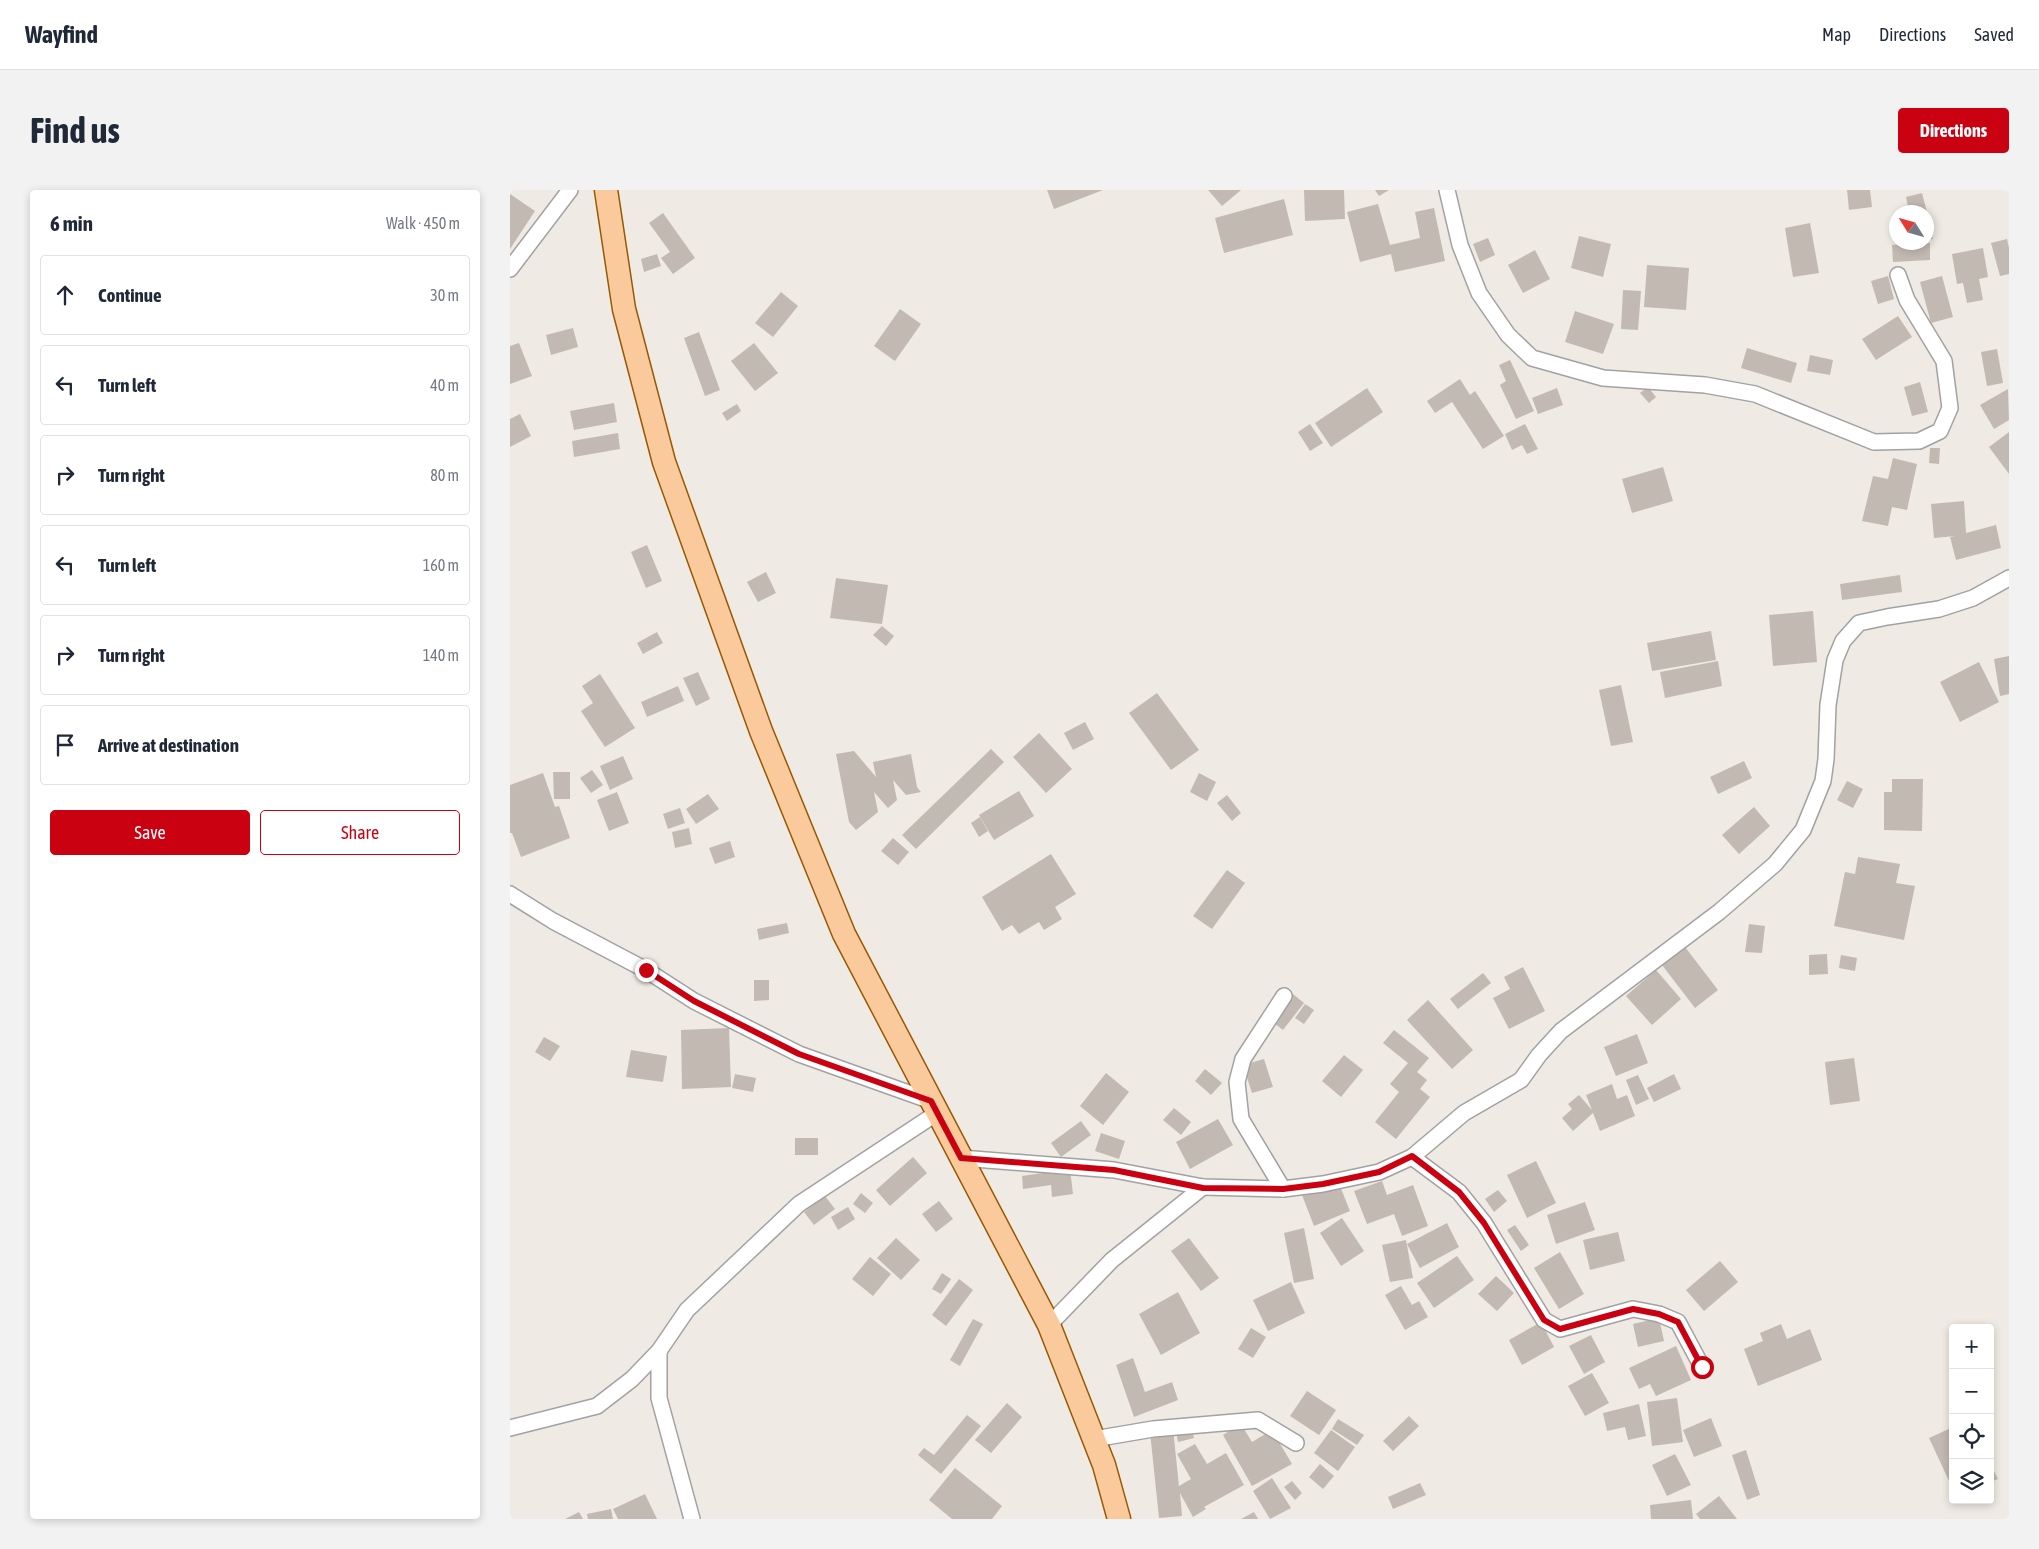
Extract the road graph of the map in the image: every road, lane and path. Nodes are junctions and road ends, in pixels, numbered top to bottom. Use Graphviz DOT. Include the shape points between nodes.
graph roads {
  1 [pos="570,190"];
  2 [pos="606,190"];
  3 [pos="1446,190"];
  4 [pos="510,269"];
  5 [pos="1898,275"];
  6 [pos="2009,578"];
  7 [pos="510,894"];
  8 [pos="1284,996"];
  9 [pos="934,1107"];
  10 [pos="1412,1156"];
  11 [pos="961,1158"];
  12 [pos="1203,1188"];
  13 [pos="1283,1189"];
  14 [pos="1048,1325"];
  15 [pos="660,1351"];
  16 [pos="1702,1367"];
  17 [pos="510,1428"];
  18 [pos="1094,1439"];
  19 [pos="1296,1443"];
  20 [pos="692,1519"];
  21 [pos="1119,1519"];
  1 -- 4 [label="street"];
  2 -- 9 [label="main road" via="624,309 664,462 762,731 844,934"];
  3 -- 5 [label="street" via="1460,244 1479,293 1508,335 1532,358 1603,378 1705,385 1756,394 1874,442 1919,441 1940,431 1950,408 1944,361 1907,300"];
  6 -- 10 [label="street" via="1973,598 1939,609 1859,623 1844,641 1836,660 1820,790 1803,830 1775,864 1719,912 1561,1031 1522,1080 1464,1112"];
  7 -- 9 [label="street" via="553,921 646,970 694,1001 799,1054"];
  8 -- 13 [label="street" via="1243,1059 1237,1082 1241,1119"];
  9 -- 11 [label="main road"];
  9 -- 15 [label="street" via="799,1204 687,1310"];
  10 -- 13 [label="street" via="1379,1172"];
  10 -- 16 [label="street" via="1459,1192 1484,1223 1544,1320 1560,1329 1633,1309 1659,1314 1678,1322"];
  11 -- 12 [label="street" via="1114,1170"];
  11 -- 14 [label="main road"];
  12 -- 13 [label="street"];
  12 -- 14 [label="street" via="1112,1260"];
  14 -- 18 [label="main road"];
  15 -- 17 [label="street" via="632,1380 597,1406"];
  15 -- 20 [label="street" via="659,1398"];
  18 -- 19 [label="street" via="1153,1429 1258,1420"];
  18 -- 21 [label="main road"];
}
